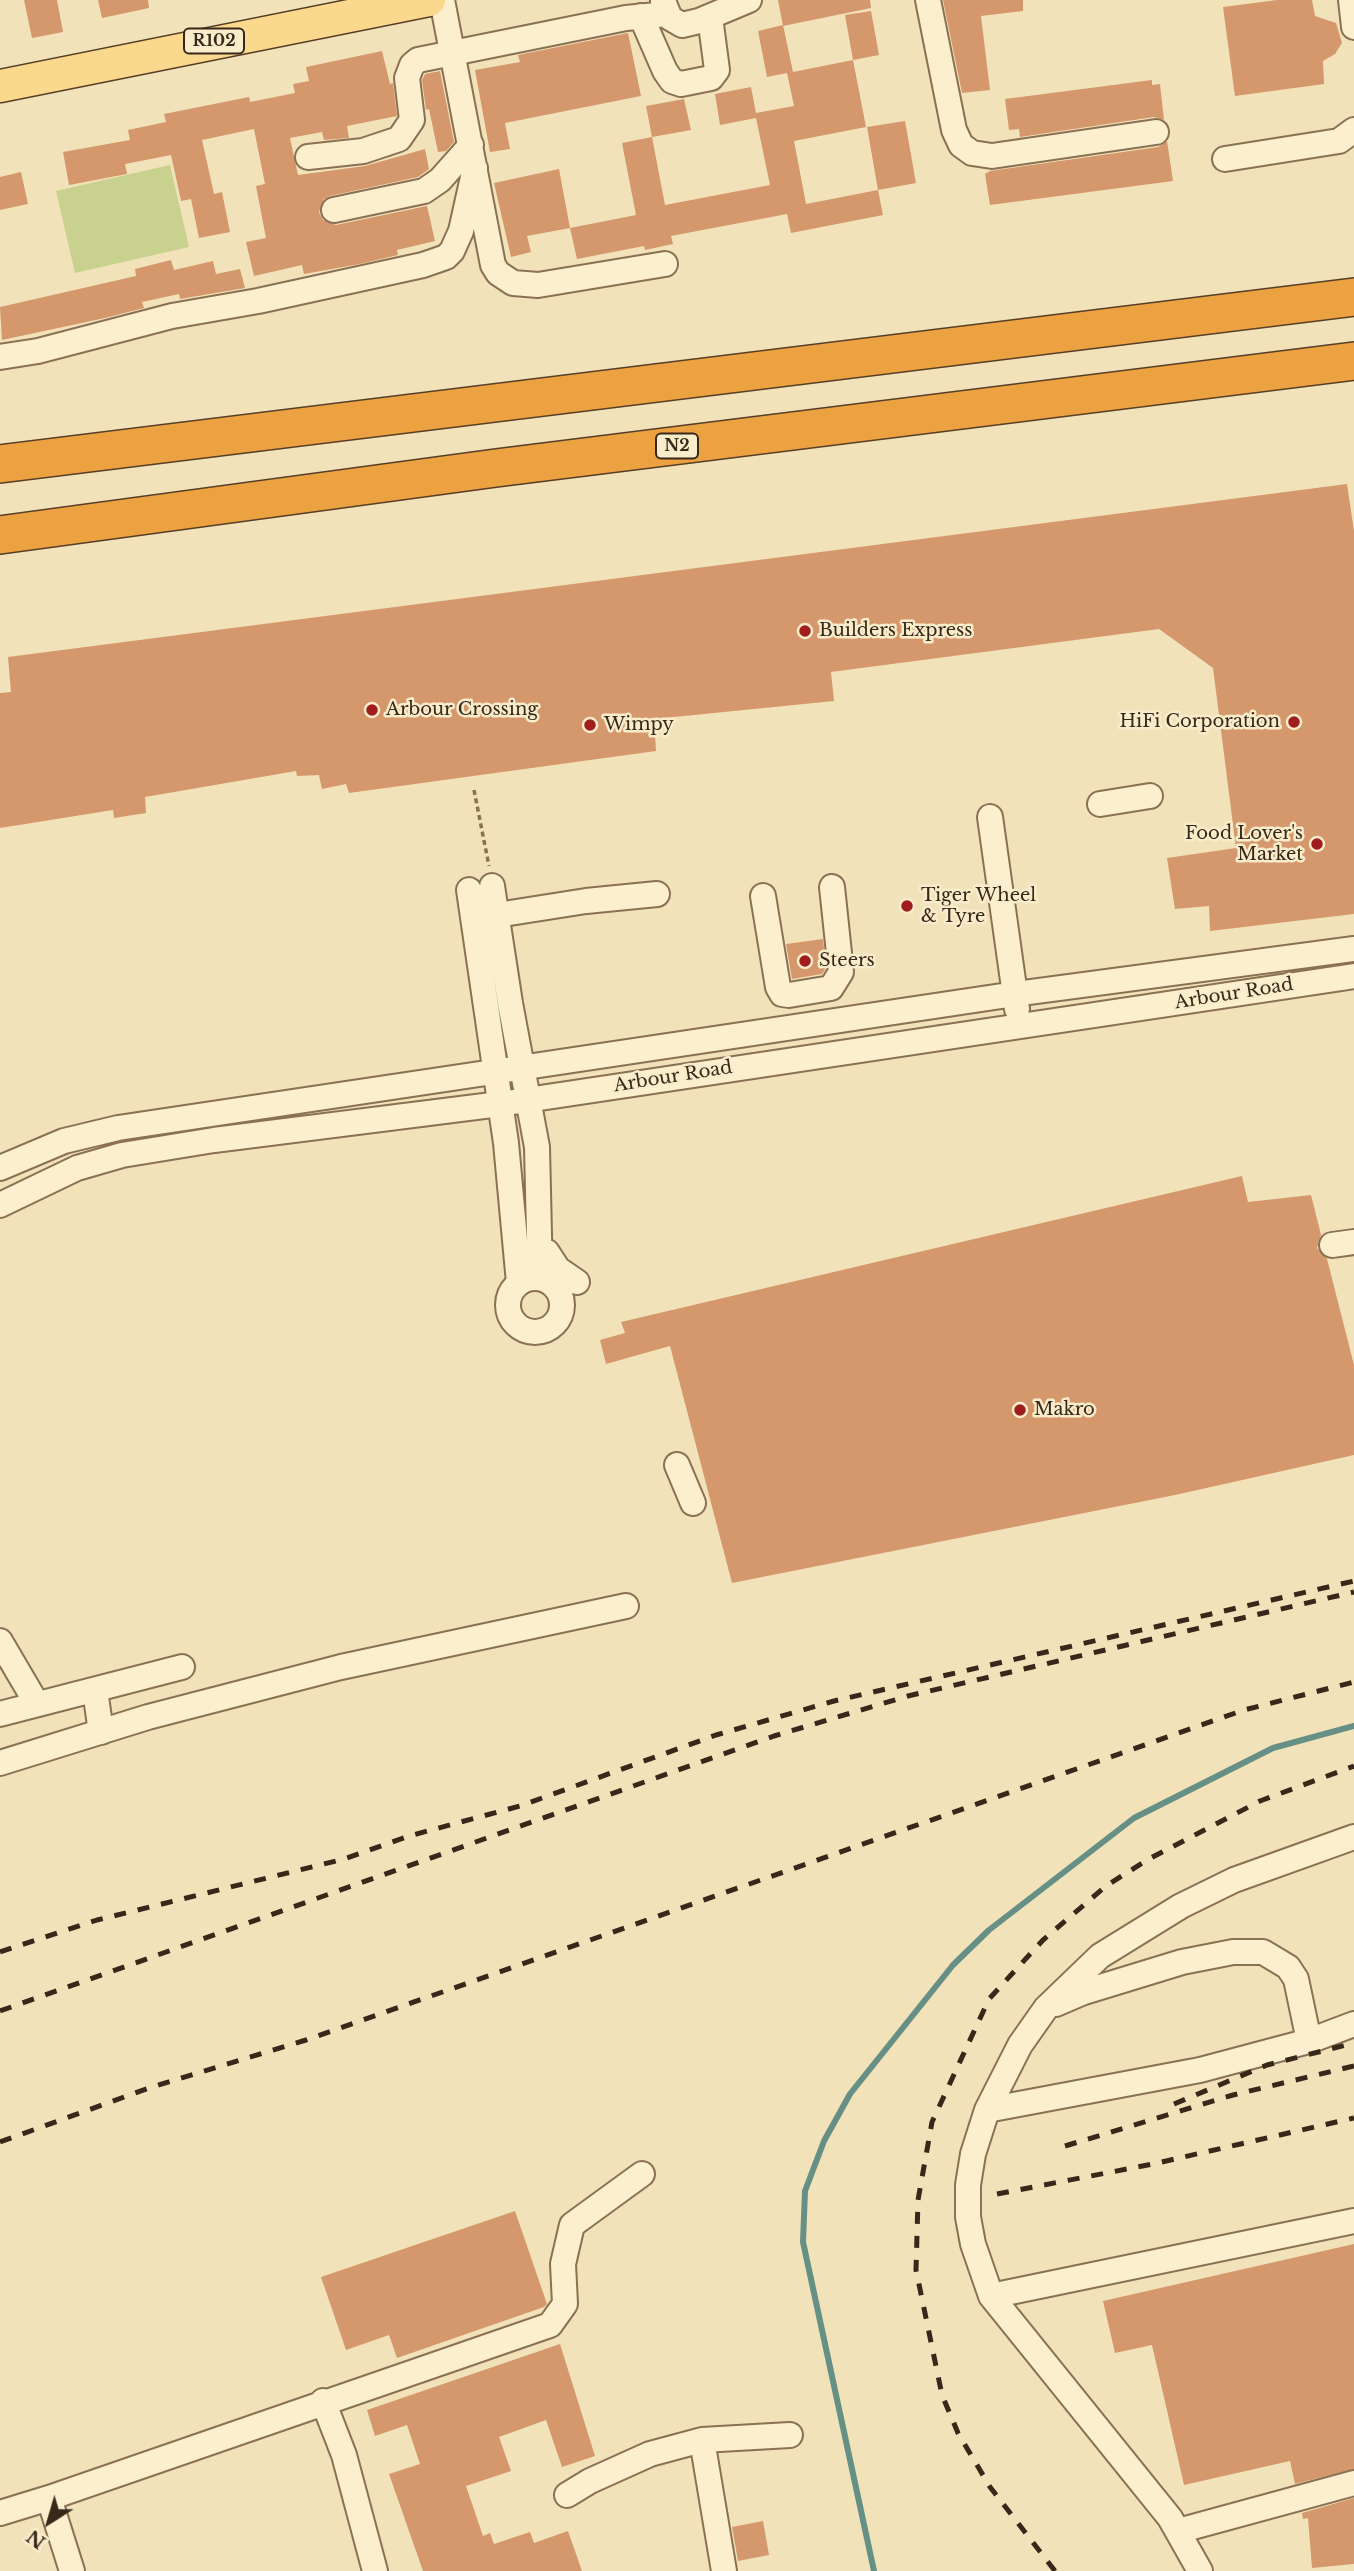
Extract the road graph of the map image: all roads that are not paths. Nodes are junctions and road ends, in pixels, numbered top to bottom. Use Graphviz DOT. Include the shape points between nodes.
graph roads {
  1 [pos="429,0"];
  2 [pos="442,0"];
  3 [pos="749,0"];
  4 [pos="928,0"];
  5 [pos="1351,0"];
  6 [pos="665,7"];
  7 [pos="641,16"];
  8 [pos="710,17"];
  9 [pos="1354,27"];
  10 [pos="454,54"];
  11 [pos="0,86"];
  12 [pos="1354,130"];
  13 [pos="1156,132"];
  14 [pos="473,156"];
  15 [pos="308,158"];
  16 [pos="1225,159"];
  17 [pos="334,211"];
  18 [pos="665,264"];
  19 [pos="1354,297"];
  20 [pos="0,357"];
  21 [pos="1354,361"];
  22 [pos="0,464"];
  23 [pos="0,535"];
  24 [pos="1150,796"];
  25 [pos="1100,804"];
  26 [pos="990,817"];
  27 [pos="832,887"];
  28 [pos="657,894"];
  29 [pos="763,896"];
  30 [pos="497,915"];
  31 [pos="1354,949"];
  32 [pos="1354,976"];
  33 [pos="1015,994"];
  34 [pos="1020,1027"];
  35 [pos="523,1067"];
  36 [pos="495,1070"];
  37 [pos="529,1099"];
  38 [pos="500,1104"];
  39 [pos="0,1168"];
  40 [pos="0,1205"];
  41 [pos="539,1228"];
  42 [pos="577,1282"];
  43 [pos="677,1465"];
  44 [pos="693,1503"];
  45 [pos="626,1606"];
  46 [pos="0,1641"];
  47 [pos="182,1667"];
  48 [pos="94,1690"];
  49 [pos="37,1704"];
  50 [pos="0,1714"];
  51 [pos="101,1732"];
  52 [pos="0,1763"];
  53 [pos="1354,1837"];
  54 [pos="1046,2008"];
  55 [pos="1354,2024"];
  56 [pos="1309,2041"];
  57 [pos="987,2110"];
  58 [pos="642,2174"];
  59 [pos="1354,2221"];
  60 [pos="991,2296"];
  61 [pos="324,2402"];
  62 [pos="789,2435"];
  63 [pos="702,2440"];
  64 [pos="1354,2483"];
  65 [pos="567,2495"];
  66 [pos="49,2498"];
  67 [pos="0,2513"];
  68 [pos="1178,2531"];
  69 [pos="72,2571"];
  70 [pos="375,2571"];
  71 [pos="724,2571"];
  72 [pos="1200,2571"];
  1 -- 11 [label="main road, R102"];
  2 -- 10 [label="street"];
  3 -- 8 [label="street"];
  4 -- 13 [label="street" via="954,130 961,145 972,153 992,156 1037,151"];
  5 -- 9 [label="street"];
  6 -- 7 [label="street"];
  6 -- 8 [label="street" via="675,23"];
  7 -- 8 [label="street" via="665,71 681,84 710,78 717,70"];
  7 -- 10 [label="street"];
  10 -- 14 [label="street"];
  10 -- 15 [label="street" via="412,65 407,78 412,120 399,139 363,151"];
  12 -- 16 [label="street" via="1339,141"];
  14 -- 17 [label="street" via="424,191"];
  14 -- 18 [label="street" via="493,265 513,283 538,285"];
  14 -- 20 [label="street" via="461,231 446,257"];
  19 -- 22 [label="highway"];
  21 -- 23 [label="highway, N2"];
  24 -- 25 [label="street"];
  26 -- 33 [label="street"];
  27 -- 29 [label="street" via="839,979 831,988 789,995 778,987"];
  28 -- 30 [label="street"];
  30 -- 35 [label="street"];
  30 -- 36 [label="street" via="481,888"];
  31 -- 33 [label="street, Arbour Road"];
  32 -- 34 [label="street, Arbour Road"];
  33 -- 34 [label="street"];
  33 -- 35 [label="street, Arbour Road"];
  34 -- 37 [label="street, Arbour Road"];
  35 -- 36 [label="street, Arbour Road"];
  35 -- 37 [label="street"];
  36 -- 38 [label="street"];
  36 -- 39 [label="street, Arbour Road" via="118,1128 64,1141"];
  37 -- 38 [label="street, Arbour Road"];
  37 -- 41 [label="street" via="537,1147"];
  38 -- 40 [label="street, Arbour Road" via="122,1155 35,1186"];
  38 -- 41 [label="street" via="529,1281"];
  41 -- 42 [label="street" via="553,1263"];
  43 -- 44 [label="street"];
  45 -- 51 [label="street" via="341,1667"];
  46 -- 49 [label="street"];
  47 -- 48 [label="street"];
  48 -- 49 [label="street"];
  48 -- 51 [label="street"];
  49 -- 50 [label="street"];
  51 -- 52 [label="street"];
  53 -- 54 [label="street" via="1271,1865 1181,1906 1100,1956"];
  54 -- 56 [label="street" via="1182,1962 1248,1950 1278,1960 1296,1979"];
  54 -- 57 [label="street" via="1020,2045"];
  55 -- 56 [label="street"];
  56 -- 57 [label="street" via="1200,2070"];
  57 -- 60 [label="street" via="973,2154 968,2217"];
  58 -- 61 [label="street" via="572,2225 563,2264 565,2304 550,2325"];
  59 -- 60 [label="street"];
  60 -- 68 [label="street"];
  61 -- 66 [label="street"];
  61 -- 70 [label="street" via="344,2455"];
  62 -- 63 [label="street"];
  63 -- 65 [label="street" via="650,2454"];
  63 -- 71 [label="street"];
  64 -- 68 [label="street"];
  66 -- 67 [label="street"];
  66 -- 69 [label="street"];
  68 -- 72 [label="street"];
}
